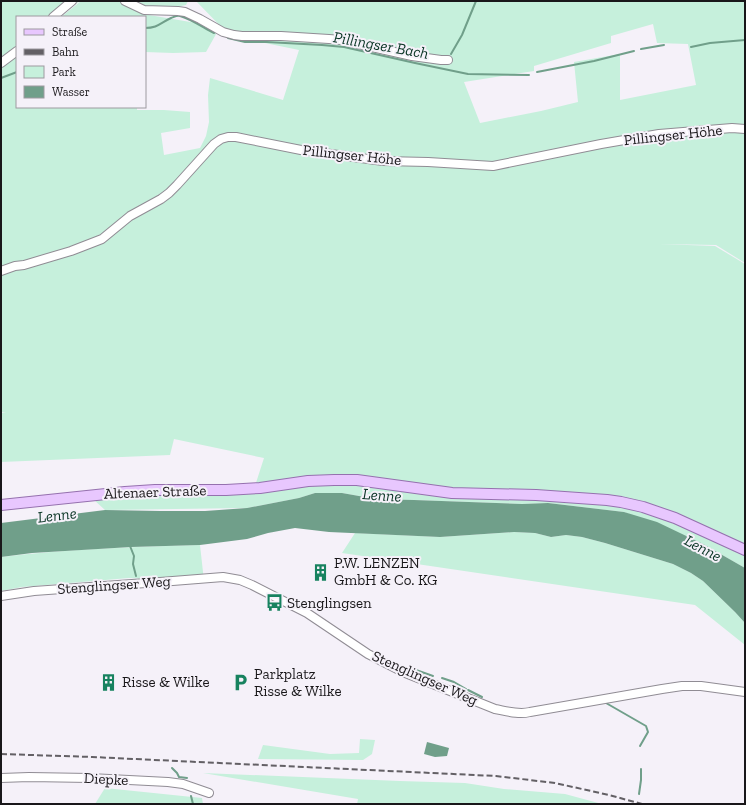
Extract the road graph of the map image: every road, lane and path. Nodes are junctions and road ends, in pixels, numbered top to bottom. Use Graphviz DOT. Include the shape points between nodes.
graph roads {
  1 [pos="72,1"];
  2 [pos="125,1"];
  3 [pos="54,16"];
  4 [pos="16,52"];
  5 [pos="448,60"];
  6 [pos="1,63"];
  7 [pos="745,129"];
  8 [pos="1,271"];
  9 [pos="1,504"];
  10 [pos="745,550"];
  11 [pos="1,596"];
  12 [pos="745,692"];
  13 [pos="1,778"];
  14 [pos="209,794"];
  1 -- 3 [label="street"];
  2 -- 5 [label="street" via="144,10 185,12 234,35 341,40 412,56"];
  4 -- 6 [label="street"];
  7 -- 8 [label="street, Pillingser Höhe" via="658,134 493,166 383,160 301,150 242,137 228,137 214,144 169,193 130,216 102,239"];
  9 -- 10 [label="main road, Altenaer Straße" via="125,492 226,490 308,481 358,480 452,493 536,495 614,501 643,507 675,518"];
  11 -- 12 [label="street, Stenglingser Weg" via="34,591 160,582 224,578 240,580 308,613 368,654 403,672 495,708 524,714 682,686"];
  13 -- 14 [label="street, Diepke" via="168,782 183,784"];
}
